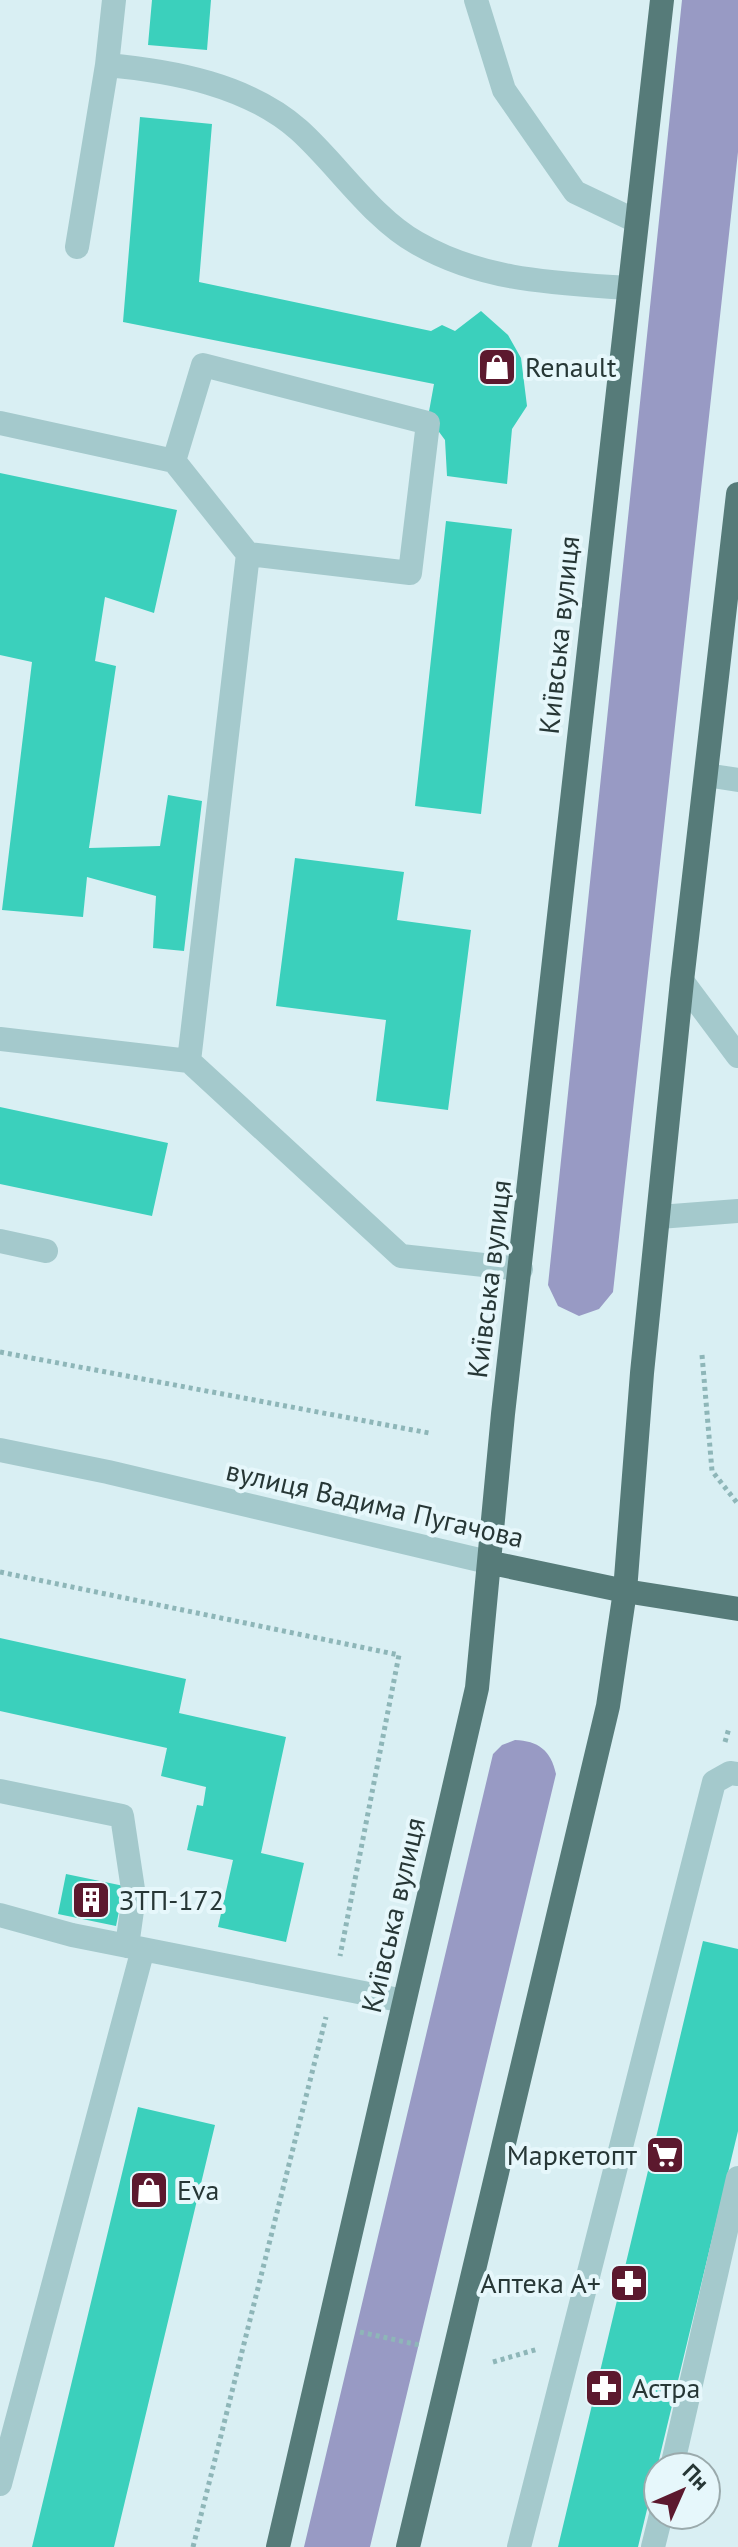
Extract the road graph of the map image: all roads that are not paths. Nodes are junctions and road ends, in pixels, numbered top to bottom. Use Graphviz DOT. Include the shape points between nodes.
graph roads {
  1 [pos="114,0"];
  2 [pos="476,0"];
  3 [pos="662,0"];
  4 [pos="107,65"];
  5 [pos="636,221"];
  6 [pos="77,247"];
  7 [pos="628,288"];
  8 [pos="0,423"];
  9 [pos="174,461"];
  10 [pos="738,494"];
  11 [pos="248,554"];
  12 [pos="706,775"];
  13 [pos="738,780"];
  14 [pos="682,981"];
  15 [pos="0,1039"];
  16 [pos="738,1056"];
  17 [pos="189,1061"];
  18 [pos="738,1211"];
  19 [pos="659,1217"];
  20 [pos="0,1241"];
  21 [pos="46,1251"];
  22 [pos="521,1269"];
  23 [pos="0,1450"];
  24 [pos="492,1563"];
  25 [pos="625,1591"];
  26 [pos="738,1609"];
  27 [pos="738,1774"];
  28 [pos="0,1791"];
  29 [pos="0,1915"];
  30 [pos="135,1948"];
  31 [pos="404,2001"];
  32 [pos="738,2178"];
  33 [pos="676,2451"];
  34 [pos="0,2484"];
  35 [pos="278,2547"];
  36 [pos="408,2547"];
  37 [pos="519,2547"];
  1 -- 4 [label="street"];
  2 -- 5 [label="street" via="504,90 575,192"];
  3 -- 5 [label="main road, Київська вулиця"];
  4 -- 6 [label="street"];
  4 -- 7 [label="street" via="159,70 248,97 298,130 347,183 415,243 485,274"];
  5 -- 7 [label="main road, Київська вулиця"];
  7 -- 22 [label="main road, Київська вулиця"];
  8 -- 9 [label="street"];
  9 -- 11 [label="street"];
  9 -- 11 [label="street" via="203,365 428,423 410,573"];
  10 -- 12 [label="main road"];
  11 -- 17 [label="street"];
  12 -- 13 [label="street"];
  12 -- 14 [label="main road"];
  14 -- 16 [label="street"];
  14 -- 19 [label="main road"];
  15 -- 17 [label="street"];
  17 -- 22 [label="street" via="401,1256"];
  18 -- 19 [label="street"];
  19 -- 25 [label="main road"];
  20 -- 21 [label="street"];
  22 -- 24 [label="main road, Київська вулиця"];
  23 -- 24 [label="street, вулиця Вадима Пугачова"];
  24 -- 25 [label="main road, вулиця Вадима Пугачова"];
  24 -- 31 [label="main road, Київська вулиця" via="477,1688"];
  25 -- 26 [label="main road, вулиця Вадима Пугачова"];
  25 -- 36 [label="main road" via="608,1706"];
  27 -- 37 [label="street" via="714,1782"];
  28 -- 30 [label="street" via="122,1816 134,1896"];
  29 -- 30 [label="street"];
  30 -- 31 [label="street"];
  30 -- 34 [label="street"];
  31 -- 35 [label="main road, Київська вулиця"];
  32 -- 33 [label="street"];
}
